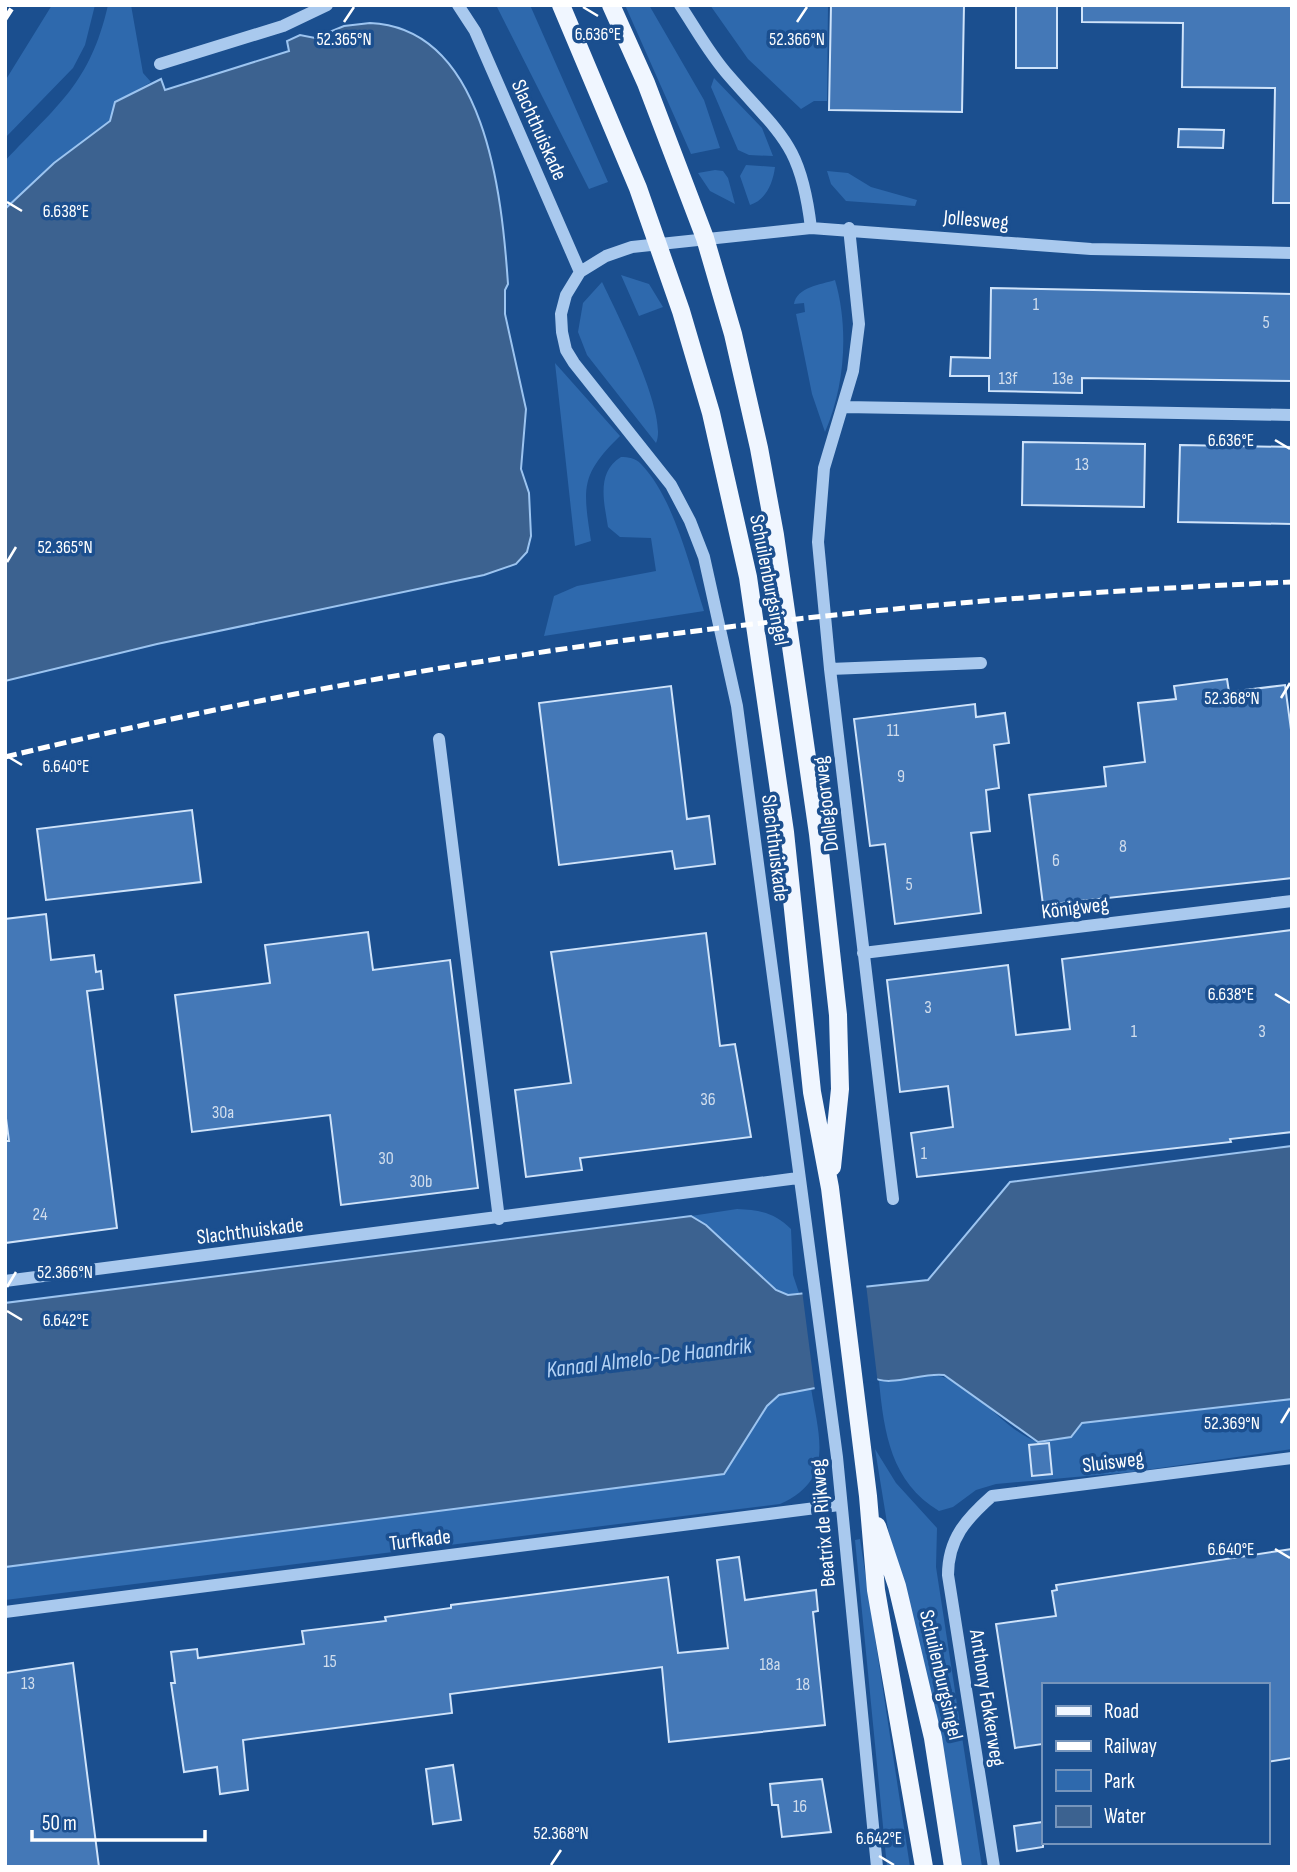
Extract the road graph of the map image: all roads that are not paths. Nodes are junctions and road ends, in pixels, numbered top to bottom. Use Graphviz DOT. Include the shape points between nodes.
graph roads {
  1 [pos="327,5"];
  2 [pos="458,5"];
  3 [pos="561,5"];
  4 [pos="611,5"];
  5 [pos="680,5"];
  6 [pos="160,64"];
  7 [pos="811,228"];
  8 [pos="849,228"];
  9 [pos="705,238"];
  10 [pos="659,244"];
  11 [pos="1292,253"];
  12 [pos="580,272"];
  13 [pos="844,407"];
  14 [pos="1292,415"];
  15 [pos="981,663"];
  16 [pos="830,669"];
  17 [pos="439,739"];
  18 [pos="1292,901"];
  19 [pos="863,953"];
  20 [pos="799,1178"];
  21 [pos="830,1188"];
  22 [pos="893,1199"];
  23 [pos="499,1219"];
  24 [pos="5,1281"];
  25 [pos="1292,1458"];
  26 [pos="868,1496"];
  27 [pos="839,1505"];
  28 [pos="956,1536"];
  29 [pos="5,1612"];
  30 [pos="877,1867"];
  31 [pos="924,1867"];
  32 [pos="953,1867"];
  33 [pos="995,1867"];
  1 -- 6 [label="street" via="283,26"];
  2 -- 12 [label="street, Slachthuiskade" via="475,32"];
  3 -- 10 [label="main road, Schuilenburgsingel"];
  4 -- 9 [label="main road, Schuilenburgsingel"];
  5 -- 7 [label="street" via="728,75 774,123 790,147 807,190"];
  7 -- 8 [label="street, Jollesweg"];
  7 -- 9 [label="street, Jollesweg"];
  8 -- 11 [label="street, Jollesweg" via="1091,248"];
  8 -- 13 [label="street, Dollegoorweg" via="859,324"];
  9 -- 10 [label="street, Jollesweg"];
  9 -- 21 [label="main road, Schuilenburgsingel" via="759,448 818,834 838,1015 840,1089"];
  10 -- 12 [label="street" via="606,256"];
  10 -- 21 [label="main road, Schuilenburgsingel" via="711,414 748,578 785,832 812,1092"];
  12 -- 20 [label="street, Slachthuiskade" via="561,314 566,350 671,485 704,557 737,706"];
  13 -- 14 [label="street"];
  13 -- 16 [label="street, Dollegoorweg" via="824,468 819,506 820,575"];
  15 -- 16 [label="street"];
  16 -- 19 [label="street, Dollegoorweg"];
  17 -- 23 [label="street"];
  18 -- 19 [label="street, Königweg"];
  19 -- 22 [label="street, Dollegoorweg"];
  20 -- 23 [label="street, Slachthuiskade"];
  20 -- 27 [label="street, Beatrix de Rijkweg"];
  21 -- 26 [label="main road, Schuilenburgsingel"];
  23 -- 24 [label="street, Slachthuiskade"];
  25 -- 28 [label="street, Sluisweg" via="992,1496 968,1517"];
  26 -- 31 [label="main road, Schuilenburgsingel" via="876,1590"];
  26 -- 32 [label="main road, Schuilenburgsingel" via="897,1586 933,1738"];
  27 -- 29 [label="street, Turfkade"];
  27 -- 30 [label="street, Beatrix de Rijkweg"];
  28 -- 33 [label="street, Anthony Fokkerweg" via="948,1557 948,1576"];
}
